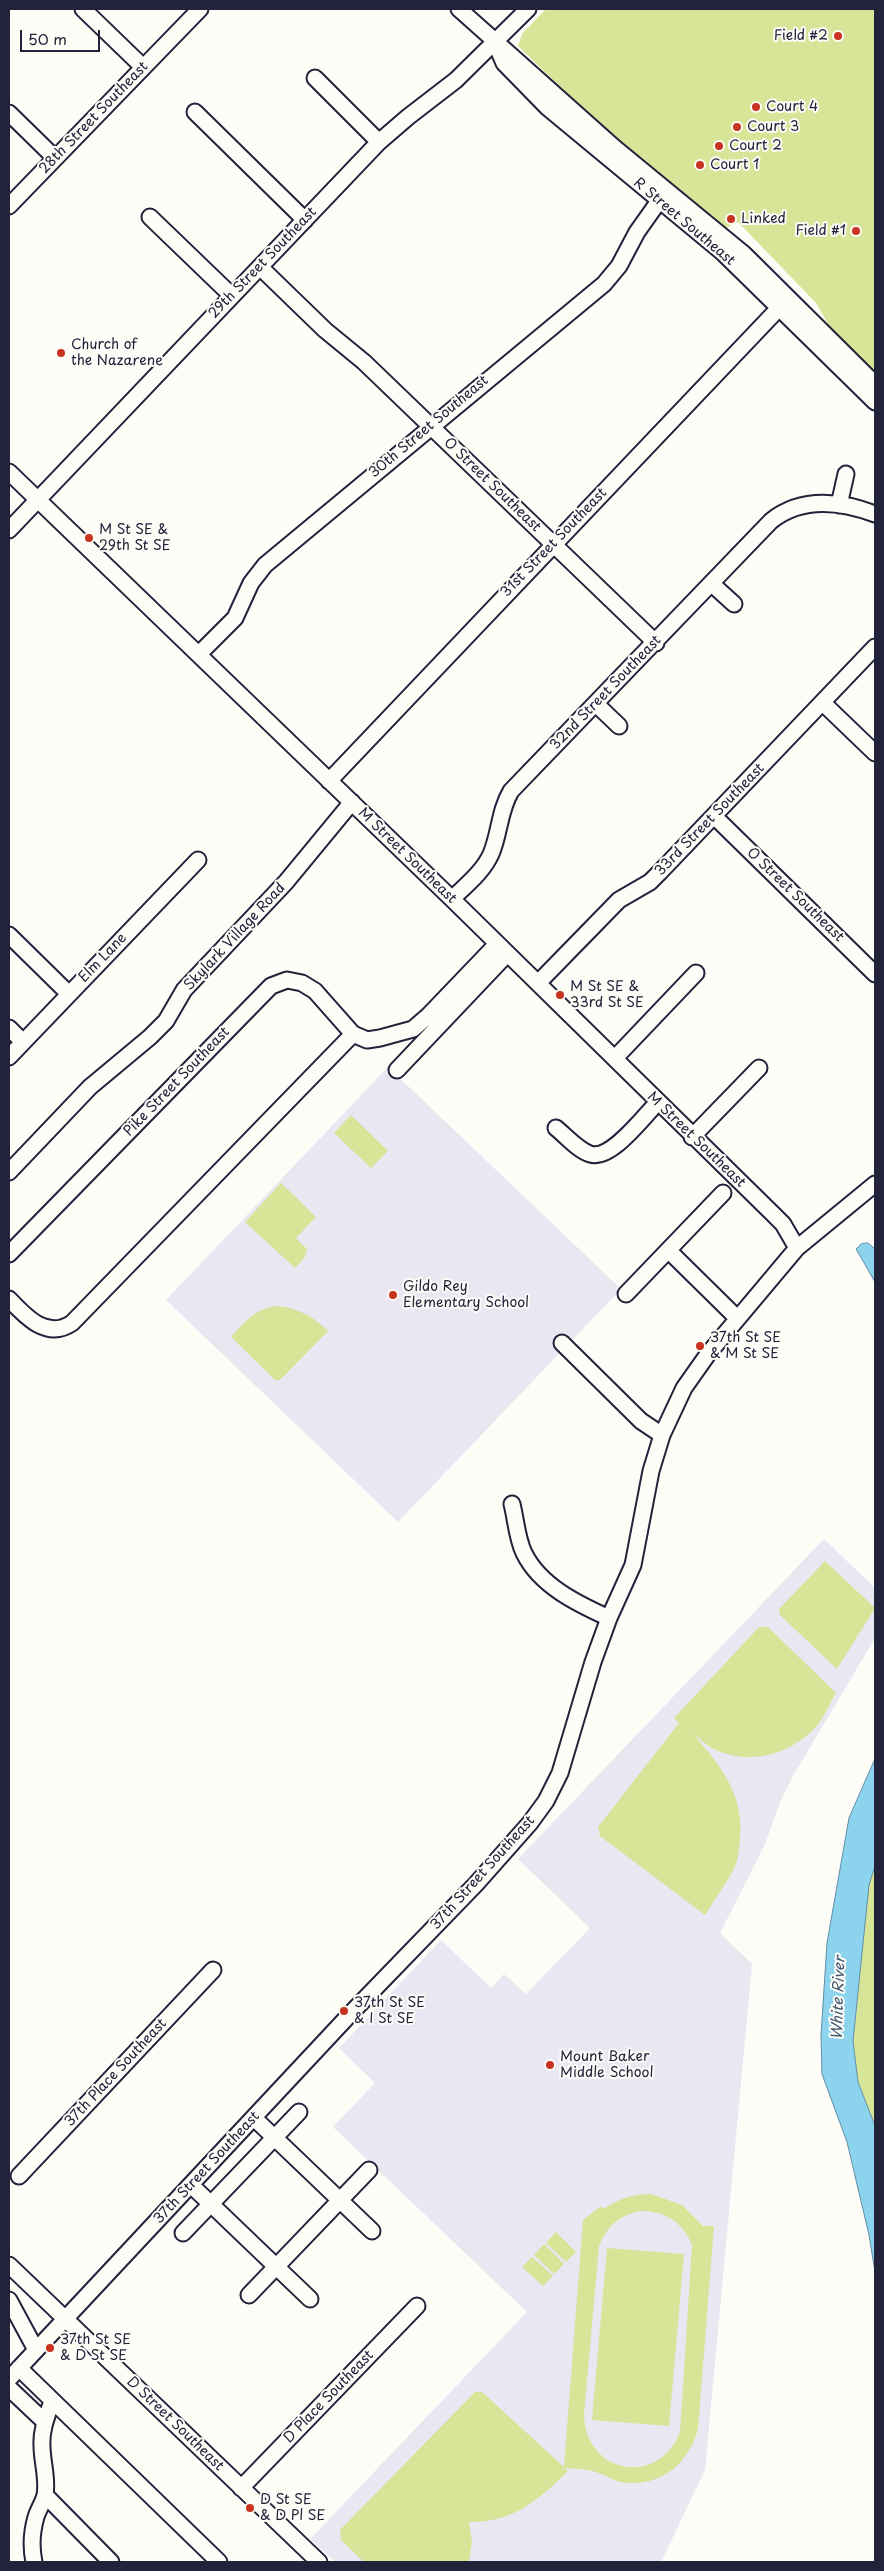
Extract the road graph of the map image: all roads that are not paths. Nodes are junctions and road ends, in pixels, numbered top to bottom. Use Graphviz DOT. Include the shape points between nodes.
graph roads {
  1 [pos="83,9"];
  2 [pos="200,9"];
  3 [pos="459,9"];
  4 [pos="528,9"];
  5 [pos="495,42"];
  6 [pos="143,67"];
  7 [pos="315,78"];
  8 [pos="9,112"];
  9 [pos="195,112"];
  10 [pos="379,142"];
  11 [pos="55,158"];
  12 [pos="659,201"];
  13 [pos="9,206"];
  14 [pos="150,217"];
  15 [pos="304,220"];
  16 [pos="260,267"];
  17 [pos="232,296"];
  18 [pos="780,307"];
  19 [pos="875,384"];
  20 [pos="875,402"];
  21 [pos="430,426"];
  22 [pos="9,472"];
  23 [pos="846,474"];
  24 [pos="38,500"];
  25 [pos="839,505"];
  26 [pos="875,514"];
  27 [pos="9,530"];
  28 [pos="553,544"];
  29 [pos="712,584"];
  30 [pos="734,604"];
  31 [pos="656,643"];
  32 [pos="875,647"];
  33 [pos="200,654"];
  34 [pos="822,702"];
  35 [pos="596,704"];
  36 [pos="619,726"];
  37 [pos="875,753"];
  38 [pos="329,781"];
  39 [pos="352,802"];
  40 [pos="715,817"];
  41 [pos="198,860"];
  42 [pos="452,899"];
  43 [pos="9,936"];
  44 [pos="502,949"];
  45 [pos="696,973"];
  46 [pos="875,974"];
  47 [pos="538,983"];
  48 [pos="69,994"];
  49 [pos="9,1028"];
  50 [pos="353,1034"];
  51 [pos="23,1042"];
  52 [pos="9,1057"];
  53 [pos="614,1058"];
  54 [pos="759,1068"];
  55 [pos="397,1070"];
  56 [pos="658,1102"];
  57 [pos="556,1128"];
  58 [pos="692,1137"];
  59 [pos="9,1172"];
  60 [pos="875,1184"];
  61 [pos="723,1193"];
  62 [pos="797,1248"];
  63 [pos="668,1251"];
  64 [pos="9,1254"];
  65 [pos="626,1294"];
  66 [pos="9,1299"];
  67 [pos="737,1318"];
  68 [pos="562,1343"];
  69 [pos="662,1435"];
  70 [pos="512,1504"];
  71 [pos="609,1618"];
  72 [pos="212,1970"];
  73 [pos="299,2112"];
  74 [pos="254,2118"];
  75 [pos="274,2138"];
  76 [pos="368,2170"];
  77 [pos="19,2176"];
  78 [pos="191,2185"];
  79 [pos="339,2200"];
  80 [pos="211,2204"];
  81 [pos="372,2231"];
  82 [pos="183,2232"];
  83 [pos="9,2265"];
  84 [pos="276,2266"];
  85 [pos="249,2295"];
  86 [pos="310,2299"];
  87 [pos="9,2300"];
  88 [pos="417,2306"];
  89 [pos="65,2320"];
  90 [pos="36,2350"];
  91 [pos="14,2373"];
  92 [pos="9,2388"];
  93 [pos="52,2401"];
  94 [pos="45,2422"];
  95 [pos="242,2488"];
  96 [pos="45,2496"];
  97 [pos="34,2562"];
  98 [pos="111,2562"];
  99 [pos="220,2562"];
  100 [pos="319,2562"];
  1 -- 6 [label="street"];
  2 -- 6 [label="street, 28th Street Southeast"];
  3 -- 5 [label="street, R Street Southeast"];
  4 -- 5 [label="street, 29th Street Southeast"];
  5 -- 10 [label="street, 29th Street Southeast" via="449,86"];
  5 -- 12 [label="street, R Street Southeast" via="504,63 548,108"];
  5 -- 19 [label="street, R Street Southeast" via="615,148 744,254"];
  6 -- 11 [label="street, 28th Street Southeast"];
  7 -- 10 [label="street"];
  8 -- 11 [label="street"];
  9 -- 15 [label="street"];
  10 -- 15 [label="street, 29th Street Southeast"];
  11 -- 13 [label="street, 28th Street Southeast"];
  12 -- 18 [label="street, R Street Southeast" via="722,252"];
  12 -- 21 [label="street, 30th Street Southeast" via="636,232 619,266 604,284"];
  14 -- 17 [label="street"];
  15 -- 16 [label="street, 29th Street Southeast"];
  16 -- 17 [label="street, 29th Street Southeast"];
  16 -- 21 [label="street, O Street Southeast"];
  17 -- 24 [label="street, 29th Street Southeast"];
  18 -- 20 [label="street, R Street Southeast"];
  18 -- 28 [label="street, 31st Street Southeast"];
  21 -- 28 [label="street, O Street Southeast"];
  21 -- 33 [label="street, 30th Street Southeast" via="264,565 251,583 235,618"];
  22 -- 24 [label="street, M Street Southeast"];
  23 -- 25 [label="street"];
  24 -- 27 [label="street, 29th Street Southeast"];
  24 -- 33 [label="street, M Street Southeast"];
  25 -- 26 [label="street"];
  25 -- 29 [label="street, 32nd Street Southeast" via="812,502 791,508 771,521"];
  28 -- 31 [label="street, O Street Southeast"];
  28 -- 38 [label="street, 31st Street Southeast"];
  29 -- 30 [label="street"];
  29 -- 31 [label="street, 32nd Street Southeast"];
  31 -- 35 [label="street, 32nd Street Southeast"];
  32 -- 34 [label="street, 33rd Street Southeast"];
  33 -- 38 [label="street, M Street Southeast"];
  34 -- 37 [label="street"];
  34 -- 40 [label="street, 33rd Street Southeast"];
  35 -- 36 [label="street"];
  35 -- 42 [label="street, 32nd Street Southeast" via="512,791 502,812 491,855"];
  38 -- 39 [label="street, M Street Southeast"];
  39 -- 42 [label="street, M Street Southeast"];
  39 -- 59 [label="street, Skylark Village Road" via="286,882 184,990 166,1021 90,1087"];
  40 -- 46 [label="street, O Street Southeast"];
  40 -- 47 [label="street, 33rd Street Southeast" via="650,882 619,900"];
  41 -- 48 [label="street, Elm Lane"];
  42 -- 44 [label="street, M Street Southeast"];
  43 -- 48 [label="street"];
  44 -- 47 [label="street, M Street Southeast"];
  44 -- 50 [label="street" via="413,1029 367,1040"];
  44 -- 55 [label="street"];
  45 -- 53 [label="street"];
  47 -- 53 [label="street, M Street Southeast"];
  48 -- 51 [label="street, Elm Lane"];
  49 -- 51 [label="street"];
  50 -- 64 [label="street, Pike Street Southeast" via="309,987 288,980 271,986"];
  50 -- 66 [label="street" via="72,1323 60,1329 45,1329"];
  51 -- 52 [label="street, Elm Lane"];
  53 -- 56 [label="street, M Street Southeast"];
  54 -- 58 [label="street"];
  56 -- 57 [label="street" via="612,1150 598,1155 583,1150"];
  56 -- 58 [label="street, M Street Southeast"];
  58 -- 62 [label="street, M Street Southeast" via="772,1213"];
  60 -- 62 [label="street, 37th Street Southeast"];
  61 -- 63 [label="street"];
  62 -- 67 [label="street, 37th Street Southeast"];
  63 -- 65 [label="street"];
  63 -- 67 [label="street"];
  67 -- 69 [label="street, 37th Street Southeast" via="695,1371"];
  68 -- 69 [label="street" via="641,1421"];
  69 -- 71 [label="street, 37th Street Southeast" via="632,1564"];
  70 -- 71 [label="street" via="519,1539 532,1566 559,1591"];
  71 -- 74 [label="street, 37th Street Southeast" via="560,1773 546,1801 523,1833"];
  72 -- 77 [label="street, 37th Place Southeast"];
  73 -- 75 [label="street"];
  74 -- 75 [label="street"];
  74 -- 78 [label="street, 37th Street Southeast"];
  75 -- 79 [label="street"];
  75 -- 80 [label="street"];
  76 -- 79 [label="street"];
  78 -- 80 [label="street"];
  78 -- 89 [label="street, 37th Street Southeast"];
  79 -- 81 [label="street"];
  79 -- 84 [label="street"];
  80 -- 82 [label="street"];
  80 -- 84 [label="street"];
  83 -- 89 [label="street, D Street Southeast"];
  84 -- 85 [label="street"];
  84 -- 86 [label="street"];
  87 -- 90 [label="street"];
  88 -- 95 [label="street, D Place Southeast"];
  89 -- 90 [label="street, 37th Street Southeast"];
  89 -- 95 [label="street, D Street Southeast"];
  90 -- 91 [label="street, 37th Street Southeast"];
  91 -- 93 [label="street"];
  92 -- 94 [label="street"];
  93 -- 94 [label="street"];
  93 -- 99 [label="street"];
  94 -- 96 [label="street" via="42,2446"];
  95 -- 100 [label="street, D Street Southeast"];
  96 -- 97 [label="street" via="33,2532"];
  96 -- 98 [label="street"];
}
